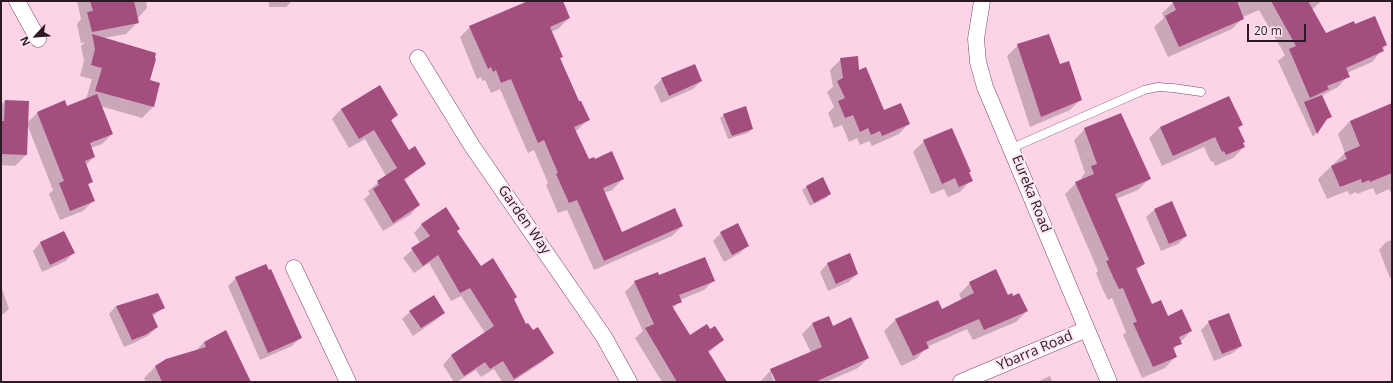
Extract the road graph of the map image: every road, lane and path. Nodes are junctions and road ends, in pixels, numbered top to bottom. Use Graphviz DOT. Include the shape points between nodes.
graph roads {
  1 [pos="17,1"];
  2 [pos="982,1"];
  3 [pos="38,39"];
  4 [pos="418,58"];
  5 [pos="1201,92"];
  6 [pos="1012,148"];
  7 [pos="294,268"];
  8 [pos="1087,329"];
  9 [pos="348,382"];
  10 [pos="629,382"];
  11 [pos="961,382"];
  12 [pos="1109,382"];
  1 -- 3 [label="street"];
  2 -- 6 [label="street, Eureka Road" via="976,39 978,62 985,87"];
  4 -- 10 [label="street, Garden Way" via="472,146 604,337"];
  5 -- 6 [label="lane" via="1158,87 1144,90"];
  6 -- 8 [label="street, Eureka Road"];
  7 -- 9 [label="street"];
  8 -- 11 [label="street, Ybarra Road"];
  8 -- 12 [label="street, Eureka Road"];
}
